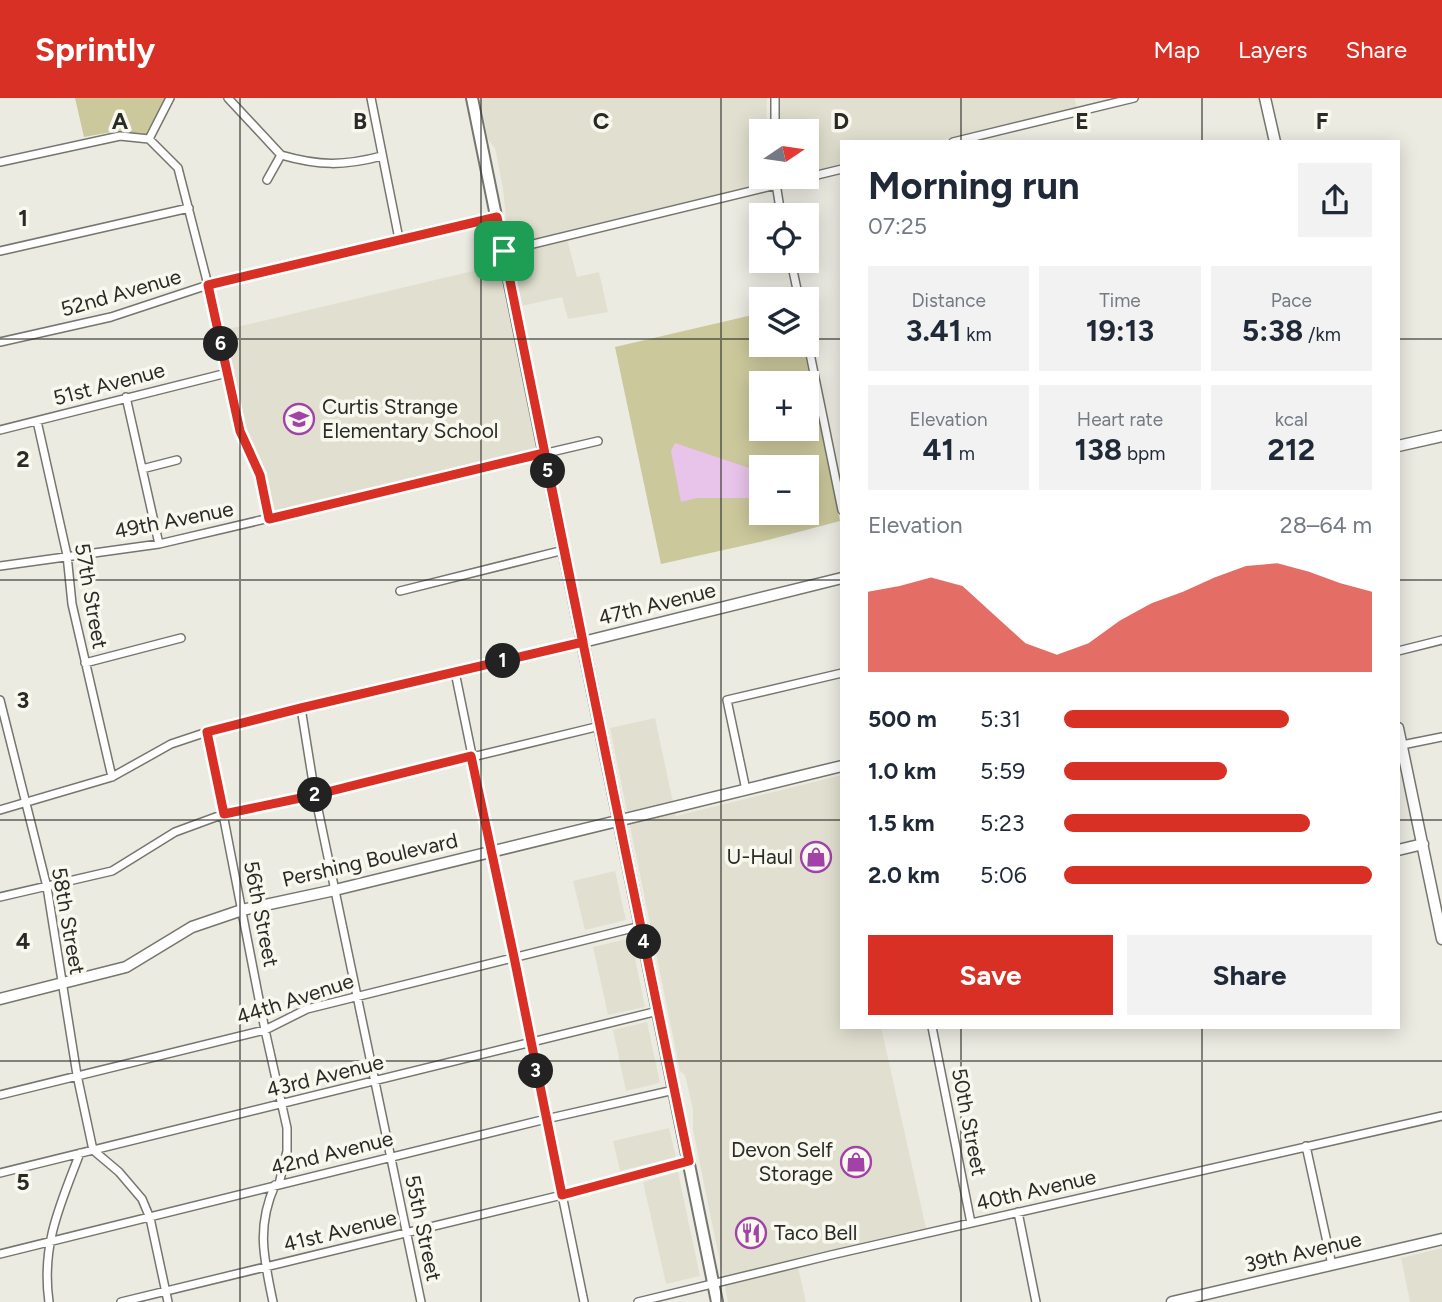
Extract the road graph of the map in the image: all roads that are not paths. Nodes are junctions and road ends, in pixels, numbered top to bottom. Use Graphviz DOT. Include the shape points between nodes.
graph roads {
  1 [pos="170,98"];
  2 [pos="228,98"];
  3 [pos="371,98"];
  4 [pos="472,98"];
  5 [pos="775,98"];
  6 [pos="1134,98"];
  7 [pos="1265,98"];
  8 [pos="775,119"];
  9 [pos="149,139"];
  10 [pos="961,140"];
  11 [pos="1275,140"];
  12 [pos="281,155"];
  13 [pos="382,156"];
  14 [pos="0,162"];
  15 [pos="840,169"];
  16 [pos="819,173"];
  17 [pos="267,180"];
  18 [pos="749,188"];
  19 [pos="189,208"];
  20 [pos="497,217"];
  21 [pos="399,239"];
  22 [pos="0,251"];
  23 [pos="504,251"];
  24 [pos="208,285"];
  25 [pos="0,342"];
  26 [pos="811,357"];
  27 [pos="227,373"];
  28 [pos="126,397"];
  29 [pos="37,421"];
  30 [pos="0,430"];
  31 [pos="1442,436"];
  32 [pos="598,441"];
  33 [pos="1400,446"];
  34 [pos="544,453"];
  35 [pos="177,460"];
  36 [pos="142,469"];
  37 [pos="840,500"];
  38 [pos="269,519"];
  39 [pos="159,544"];
  40 [pos="564,550"];
  41 [pos="67,555"];
  42 [pos="0,566"];
  43 [pos="840,578"];
  44 [pos="400,591"];
  45 [pos="180,638"];
  46 [pos="1442,640"];
  47 [pos="583,642"];
  48 [pos="1400,650"];
  49 [pos="85,663"];
  50 [pos="455,672"];
  51 [pos="840,673"];
  52 [pos="0,700"];
  53 [pos="301,708"];
  54 [pos="1,710"];
  55 [pos="600,726"];
  56 [pos="207,732"];
  57 [pos="1400,737"];
  58 [pos="1442,737"];
  59 [pos="1402,746"];
  60 [pos="471,756"];
  61 [pos="840,766"];
  62 [pos="112,777"];
  63 [pos="746,790"];
  64 [pos="315,795"];
  65 [pos="26,804"];
  66 [pos="0,810"];
  67 [pos="224,814"];
  68 [pos="619,820"];
  69 [pos="1423,844"];
  70 [pos="1400,850"];
  71 [pos="491,851"];
  72 [pos="47,887"];
  73 [pos="335,890"];
  74 [pos="0,897"];
  75 [pos="242,910"];
  76 [pos="641,926"];
  77 [pos="1442,939"];
  78 [pos="514,957"];
  79 [pos="62,985"];
  80 [pos="357,996"];
  81 [pos="0,999"];
  82 [pos="658,1011"];
  83 [pos="932,1029"];
  84 [pos="265,1030"];
  85 [pos="530,1042"];
  86 [pos="77,1075"];
  87 [pos="375,1082"];
  88 [pos="674,1090"];
  89 [pos="0,1094"];
  90 [pos="282,1104"];
  91 [pos="1442,1116"];
  92 [pos="546,1119"];
  93 [pos="1306,1146"];
  94 [pos="93,1150"];
  95 [pos="80,1153"];
  96 [pos="389,1157"];
  97 [pos="689,1161"];
  98 [pos="0,1173"];
  99 [pos="277,1185"];
  100 [pos="562,1195"];
  101 [pos="1018,1212"];
  102 [pos="150,1218"];
  103 [pos="971,1223"];
  104 [pos="407,1232"];
  105 [pos="1442,1238"];
  106 [pos="48,1242"];
  107 [pos="0,1254"];
  108 [pos="1332,1265"];
  109 [pos="266,1268"];
  110 [pos="713,1283"];
  111 [pos="166,1291"];
  112 [pos="49,1302"];
  113 [pos="121,1302"];
  114 [pos="168,1302"];
  115 [pos="273,1302"];
  116 [pos="421,1302"];
  117 [pos="584,1302"];
  118 [pos="638,1302"];
  119 [pos="717,1302"];
  120 [pos="1036,1302"];
  121 [pos="1172,1302"];
  1 -- 9 [label="street"];
  2 -- 12 [label="street"];
  3 -- 13 [label="street"];
  4 -- 20 [label="main road"];
  5 -- 8 [label="street"];
  6 -- 10 [label="street"];
  7 -- 11 [label="street"];
  9 -- 14 [label="street" via="120,136"];
  9 -- 19 [label="street" via="178,168"];
  12 -- 13 [label="street" via="311,164 355,163"];
  12 -- 17 [label="street"];
  13 -- 21 [label="street"];
  15 -- 16 [label="street"];
  18 -- 23 [label="street"];
  19 -- 22 [label="street"];
  19 -- 24 [label="street"];
  20 -- 21 [label="street, 52nd Avenue"];
  20 -- 23 [label="main road"];
  21 -- 24 [label="street, 52nd Avenue"];
  23 -- 34 [label="main road"];
  24 -- 25 [label="street, 52nd Avenue" via="111,317"];
  24 -- 27 [label="street"];
  26 -- 37 [label="street"];
  27 -- 28 [label="street, 51st Avenue"];
  27 -- 38 [label="street" via="240,431 260,475"];
  28 -- 29 [label="street, 51st Avenue"];
  28 -- 36 [label="street"];
  29 -- 30 [label="street, 51st Avenue"];
  29 -- 41 [label="street, 57th Street"];
  31 -- 33 [label="street"];
  32 -- 34 [label="street, 49th Avenue"];
  34 -- 38 [label="street, 49th Avenue"];
  34 -- 40 [label="main road"];
  35 -- 36 [label="street"];
  36 -- 39 [label="street"];
  38 -- 39 [label="street, 49th Avenue"];
  39 -- 41 [label="street, 49th Avenue"];
  40 -- 44 [label="street"];
  40 -- 47 [label="main road"];
  41 -- 42 [label="street, 49th Avenue"];
  41 -- 49 [label="street, 57th Street"];
  43 -- 47 [label="street, 47th Avenue"];
  45 -- 49 [label="street"];
  46 -- 48 [label="street"];
  47 -- 50 [label="street, 47th Avenue"];
  47 -- 55 [label="main road"];
  49 -- 62 [label="street, 57th Street"];
  50 -- 53 [label="street, 47th Avenue"];
  50 -- 60 [label="street"];
  51 -- 63 [label="street" via="727,700"];
  52 -- 54 [label="street, 58th Street"];
  53 -- 56 [label="street, 47th Avenue"];
  53 -- 64 [label="street, 55th Street"];
  54 -- 65 [label="street, 58th Street"];
  55 -- 60 [label="street"];
  55 -- 68 [label="main road"];
  56 -- 62 [label="street, 47th Avenue" via="171,744"];
  56 -- 67 [label="street, 56th Street"];
  57 -- 59 [label="street"];
  58 -- 59 [label="street"];
  59 -- 69 [label="street"];
  60 -- 64 [label="street"];
  60 -- 71 [label="street"];
  61 -- 63 [label="street, Pershing Boulevard"];
  62 -- 65 [label="street, 47th Avenue"];
  63 -- 68 [label="street, Pershing Boulevard"];
  64 -- 67 [label="street"];
  64 -- 73 [label="street, 55th Street"];
  65 -- 66 [label="street, 47th Avenue"];
  65 -- 72 [label="street, 58th Street"];
  67 -- 72 [label="street" via="175,832 112,871"];
  67 -- 75 [label="street, 56th Street"];
  68 -- 71 [label="street, Pershing Boulevard"];
  68 -- 76 [label="main road"];
  69 -- 70 [label="street"];
  69 -- 77 [label="street"];
  71 -- 73 [label="street, Pershing Boulevard"];
  71 -- 78 [label="street"];
  72 -- 74 [label="street"];
  72 -- 79 [label="street, 58th Street"];
  73 -- 75 [label="street, Pershing Boulevard"];
  73 -- 80 [label="street, 55th Street"];
  75 -- 79 [label="street, Pershing Boulevard" via="192,927 126,967"];
  75 -- 84 [label="street, 56th Street"];
  76 -- 78 [label="street, 44th Avenue"];
  76 -- 82 [label="main road"];
  78 -- 80 [label="street, 44th Avenue"];
  78 -- 85 [label="street"];
  79 -- 81 [label="street, Pershing Boulevard"];
  79 -- 86 [label="street, 58th Street"];
  80 -- 84 [label="street, 44th Avenue" via="307,1009"];
  80 -- 87 [label="street, 55th Street"];
  82 -- 85 [label="street, 43rd Avenue"];
  82 -- 88 [label="main road"];
  83 -- 103 [label="street, 50th Street"];
  84 -- 86 [label="street, 44th Avenue"];
  84 -- 90 [label="street, 56th Street"];
  85 -- 87 [label="street, 43rd Avenue"];
  85 -- 92 [label="street"];
  86 -- 89 [label="street, 44th Avenue"];
  86 -- 94 [label="street, 58th Street"];
  87 -- 90 [label="street, 43rd Avenue"];
  87 -- 96 [label="street, 55th Street"];
  88 -- 92 [label="street, 42nd Avenue"];
  88 -- 97 [label="main road"];
  90 -- 94 [label="street, 43rd Avenue"];
  90 -- 99 [label="street, 56th Street" via="287,1151"];
  91 -- 93 [label="street, 40th Avenue"];
  92 -- 96 [label="street, 42nd Avenue"];
  92 -- 100 [label="street"];
  93 -- 101 [label="street, 40th Avenue"];
  93 -- 108 [label="street"];
  94 -- 95 [label="street, 43rd Avenue"];
  94 -- 102 [label="street" via="131,1185"];
  95 -- 98 [label="street, 43rd Avenue"];
  95 -- 106 [label="street"];
  96 -- 99 [label="street, 42nd Avenue"];
  96 -- 104 [label="street, 55th Street"];
  97 -- 100 [label="street, 41st Avenue"];
  97 -- 110 [label="main road"];
  99 -- 102 [label="street, 42nd Avenue"];
  99 -- 109 [label="street, 56th Street" via="264,1215"];
  100 -- 104 [label="street, 41st Avenue"];
  100 -- 117 [label="street"];
  101 -- 103 [label="street, 40th Avenue"];
  101 -- 120 [label="street"];
  102 -- 106 [label="street, 42nd Avenue"];
  102 -- 111 [label="street"];
  103 -- 110 [label="street, 40th Avenue"];
  104 -- 109 [label="street, 41st Avenue"];
  104 -- 116 [label="street, 55th Street"];
  105 -- 108 [label="street, 39th Avenue"];
  106 -- 107 [label="street, 42nd Avenue"];
  106 -- 112 [label="street"];
  108 -- 121 [label="street, 39th Avenue"];
  109 -- 111 [label="street, 41st Avenue"];
  109 -- 115 [label="street, 56th Street"];
  110 -- 118 [label="street, 40th Avenue"];
  110 -- 119 [label="main road"];
  111 -- 113 [label="street, 41st Avenue"];
  111 -- 114 [label="street"];
}
